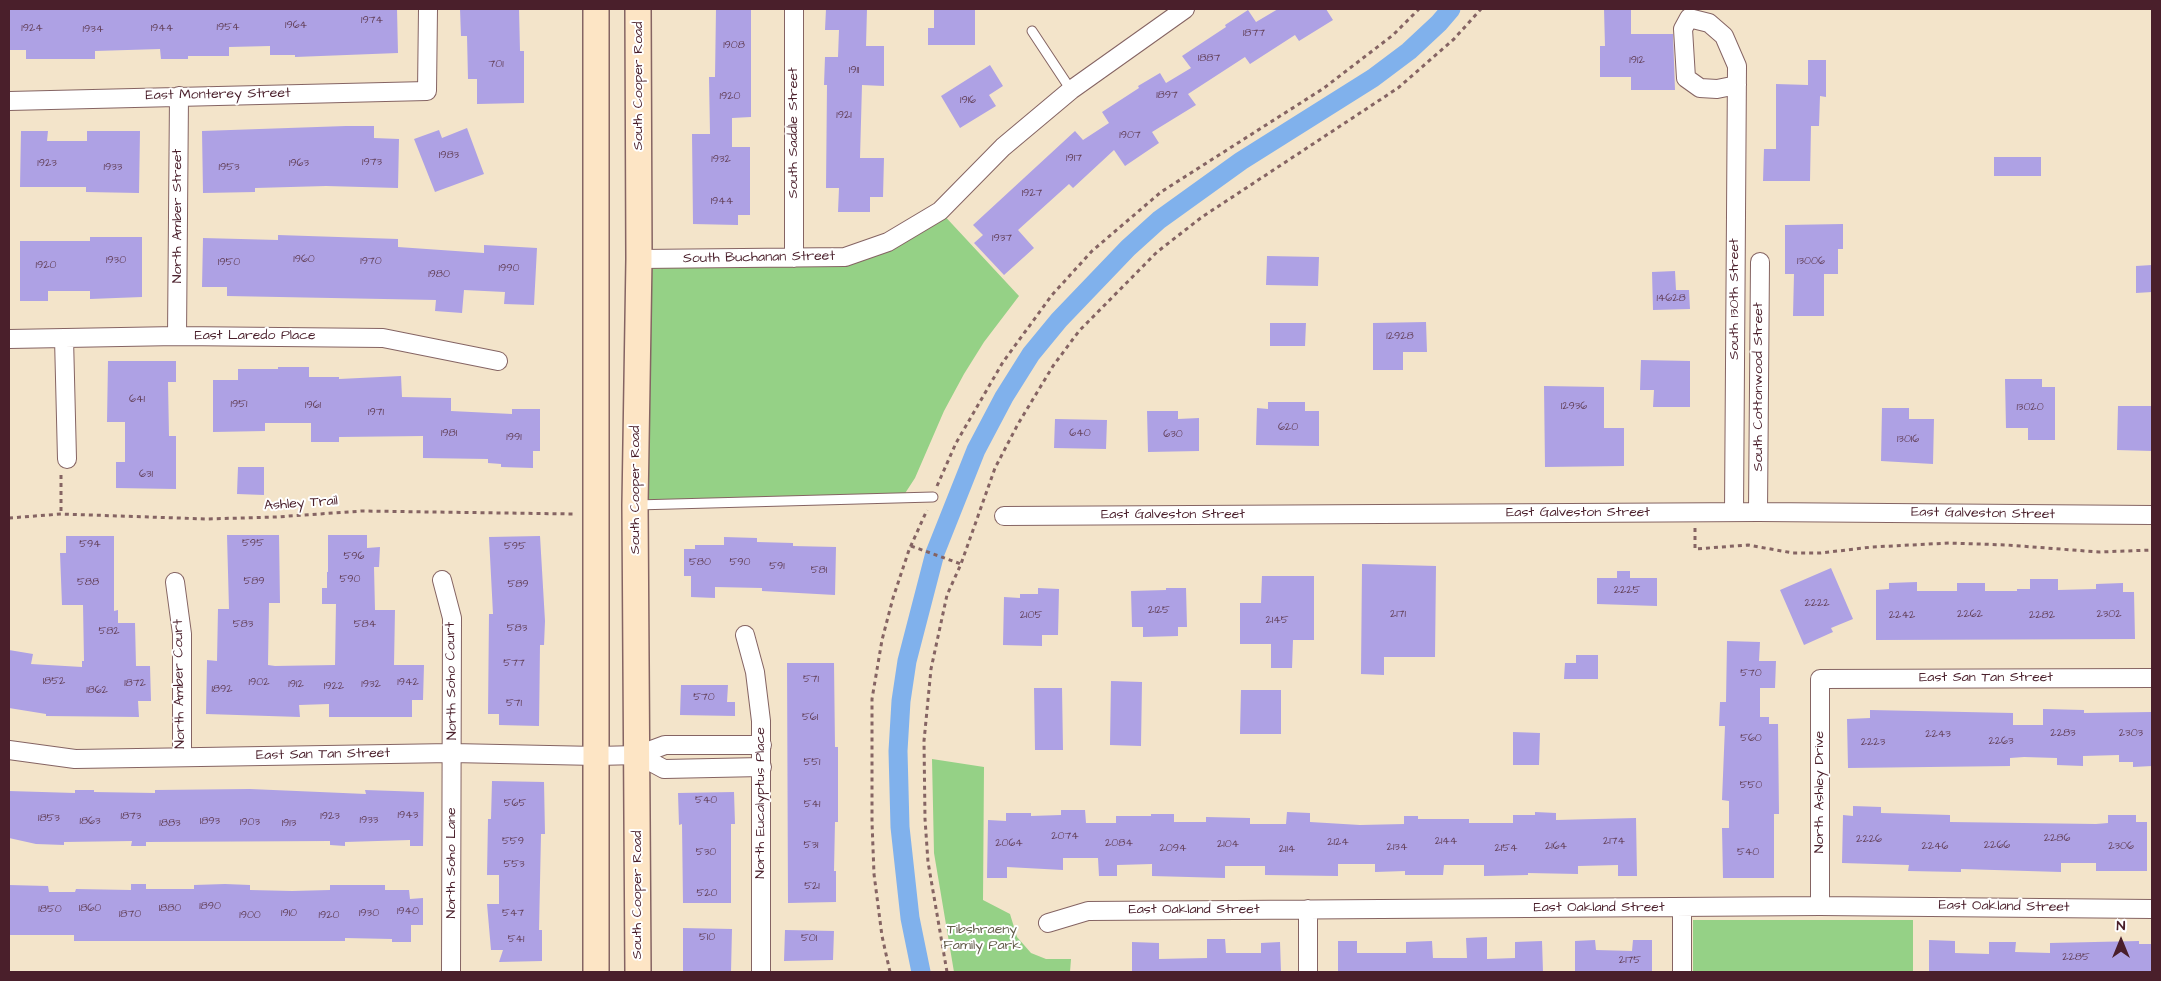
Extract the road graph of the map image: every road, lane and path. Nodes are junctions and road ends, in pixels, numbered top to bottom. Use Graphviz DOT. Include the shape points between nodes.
graph roads {
  1 [pos="428,9"];
  2 [pos="596,9"];
  3 [pos="638,9"];
  4 [pos="794,9"];
  5 [pos="1185,9"];
  6 [pos="1419,9"];
  7 [pos="1481,9"];
  8 [pos="1032,31"];
  9 [pos="1736,85"];
  10 [pos="1072,90"];
  11 [pos="179,96"];
  12 [pos="9,101"];
  13 [pos="794,258"];
  14 [pos="597,259"];
  15 [pos="639,259"];
  16 [pos="1760,262"];
  17 [pos="177,336"];
  18 [pos="64,338"];
  19 [pos="9,339"];
  20 [pos="498,362"];
  21 [pos="67,459"];
  22 [pos="933,497"];
  23 [pos="635,505"];
  24 [pos="1695,512"];
  25 [pos="1734,512"];
  26 [pos="1758,512"];
  27 [pos="61,514"];
  28 [pos="596,515"];
  29 [pos="1004,516"];
  30 [pos="2152,516"];
  31 [pos="9,518"];
  32 [pos="911,546"];
  33 [pos="2152,550"];
  34 [pos="961,564"];
  35 [pos="442,580"];
  36 [pos="175,582"];
  37 [pos="745,634"];
  38 [pos="2152,678"];
  39 [pos="1820,679"];
  40 [pos="762,745"];
  41 [pos="9,750"];
  42 [pos="452,754"];
  43 [pos="638,755"];
  44 [pos="182,756"];
  45 [pos="597,756"];
  46 [pos="707,757"];
  47 [pos="762,767"];
  48 [pos="1820,906"];
  49 [pos="1682,907"];
  50 [pos="1308,909"];
  51 [pos="2152,909"];
  52 [pos="1048,923"];
  53 [pos="451,972"];
  54 [pos="596,972"];
  55 [pos="638,972"];
  56 [pos="761,972"];
  57 [pos="890,972"];
  58 [pos="947,972"];
  59 [pos="1308,972"];
  60 [pos="1682,972"];
  1 -- 11 [label="street, East Monterey Street" via="427,91"];
  2 -- 14 [label="main road"];
  3 -- 15 [label="main road, South Cooper Road"];
  4 -- 13 [label="street, South Saddle Street"];
  5 -- 10 [label="street, South Buchanan Street"];
  6 -- 22 [label="path" via="1393,35 1324,88 1161,192 1092,251 1052,295 1003,362 956,443"];
  7 -- 34 [label="path" via="1454,39 1398,88 1202,217 1157,252 1079,331 1053,366 995,468"];
  8 -- 10 [label="lane"];
  9 -- 25 [label="street, South 130th Street"];
  10 -- 13 [label="street, South Buchanan Street" via="1003,147 940,211 888,242 845,257"];
  11 -- 12 [label="street, East Monterey Street"];
  11 -- 17 [label="street, North Amber Street"];
  13 -- 15 [label="street, South Buchanan Street"];
  14 -- 15 [label="main road"];
  14 -- 28 [label="main road"];
  15 -- 23 [label="main road, South Cooper Road"];
  16 -- 26 [label="street, South Cottonwood Street"];
  17 -- 18 [label="street, East Laredo Place"];
  17 -- 20 [label="street, East Laredo Place" via="383,338"];
  18 -- 19 [label="street, East Laredo Place"];
  18 -- 21 [label="street"];
  21 -- 27 [label="path" via="61,470"];
  22 -- 23 [label="lane"];
  22 -- 32 [label="path"];
  23 -- 43 [label="main road, South Cooper Road"];
  24 -- 25 [label="street, East Galveston Street"];
  24 -- 29 [label="street, East Galveston Street"];
  24 -- 33 [label="path" via="1695,549 1748,545 1793,553 1822,553 1949,543 2099,552"];
  25 -- 26 [label="street, East Galveston Street"];
  26 -- 30 [label="street, East Galveston Street"];
  27 -- 28 [label="path, Ashley Trail" via="207,519 362,511"];
  27 -- 31 [label="path, Ashley Trail"];
  28 -- 45 [label="main road"];
  32 -- 34 [label="path"];
  32 -- 57 [label="path" via="891,606 872,699 874,874"];
  34 -- 58 [label="path" via="941,618 931,669 924,741 928,862"];
  35 -- 42 [label="street, North Soho Court" via="452,618"];
  36 -- 44 [label="street, North Amber Court" via="182,634"];
  37 -- 40 [label="street, North Eucalyptus Place" via="755,672"];
  38 -- 39 [label="street, East San Tan Street"];
  39 -- 48 [label="street, North Ashley Drive"];
  40 -- 46 [label="street, East San Tan Street"];
  40 -- 47 [label="street, North Eucalyptus Place"];
  41 -- 44 [label="street, East San Tan Street" via="75,759"];
  42 -- 44 [label="street, East San Tan Street"];
  42 -- 45 [label="street, East San Tan Street"];
  42 -- 53 [label="street, North Soho Lane"];
  43 -- 45 [label="street, East San Tan Street"];
  43 -- 46 [label="street, East San Tan Street" via="664,769"];
  43 -- 55 [label="main road, South Cooper Road"];
  45 -- 54 [label="main road"];
  46 -- 47 [label="street, East San Tan Street"];
  47 -- 56 [label="street, North Eucalyptus Place"];
  48 -- 49 [label="street, East Oakland Street"];
  48 -- 51 [label="street, East Oakland Street"];
  49 -- 50 [label="street, East Oakland Street"];
  49 -- 60 [label="street"];
  50 -- 52 [label="street, East Oakland Street" via="1088,911"];
  50 -- 59 [label="street"];
}
